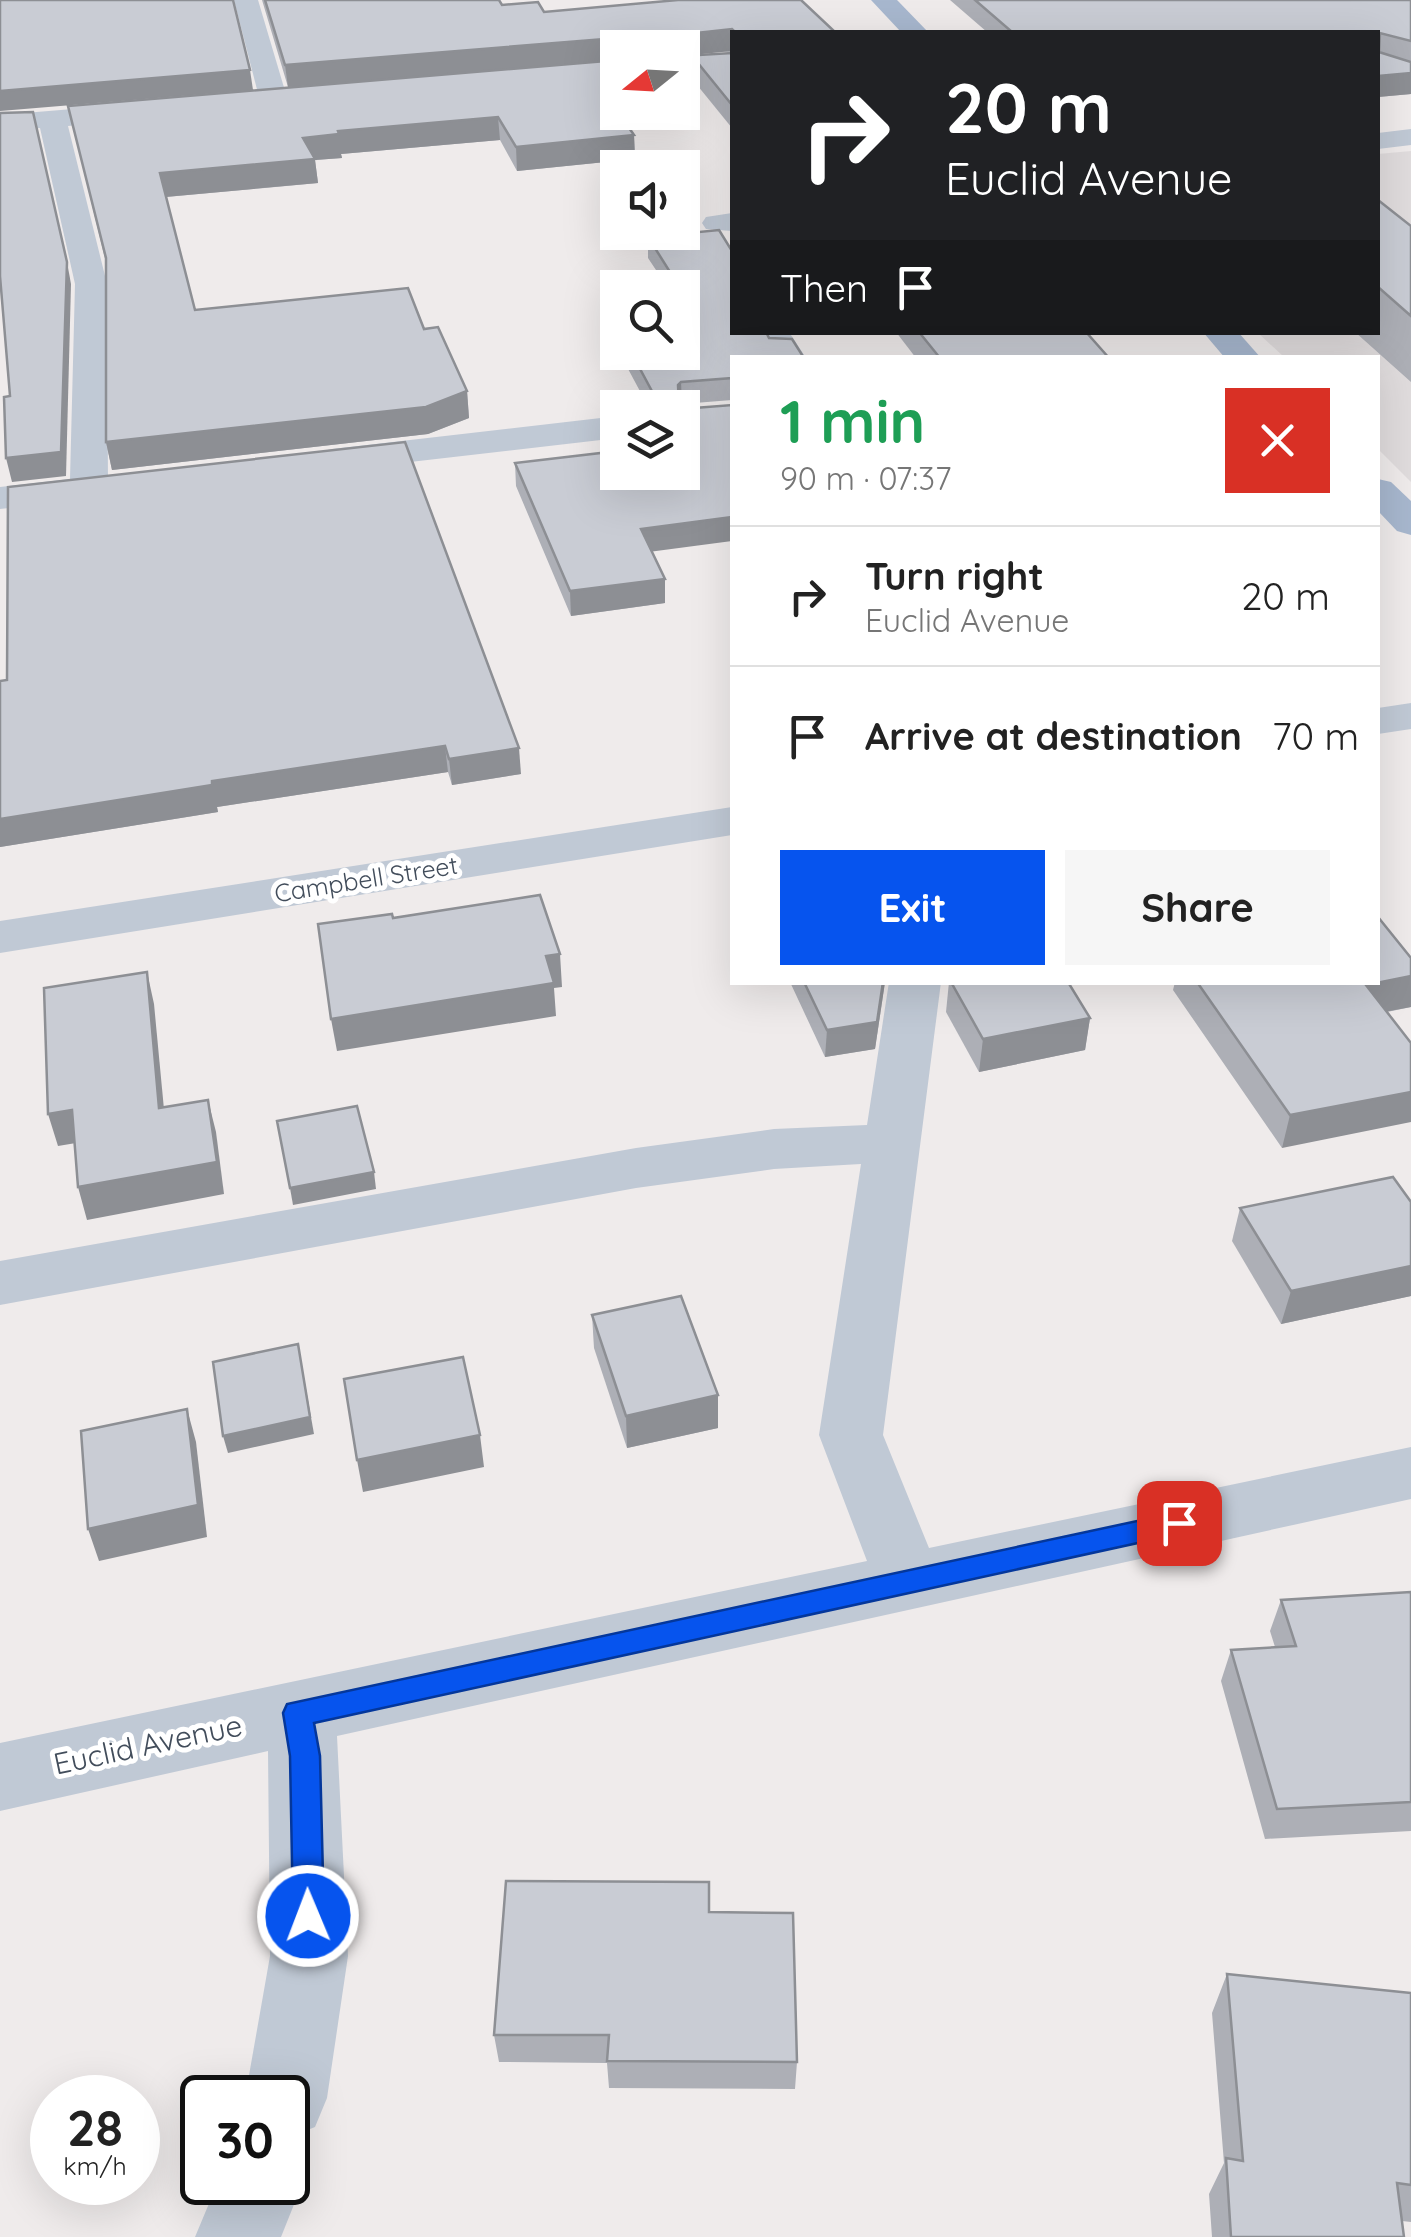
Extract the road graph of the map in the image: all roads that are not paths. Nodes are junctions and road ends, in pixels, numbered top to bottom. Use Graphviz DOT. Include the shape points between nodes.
graph roads {
  1 [pos="246,0"];
  2 [pos="882,0"];
  3 [pos="914,30"];
  4 [pos="237,104"];
  5 [pos="182,108"];
  6 [pos="52,119"];
  7 [pos="0,123"];
  8 [pos="1411,137"];
  9 [pos="1380,140"];
  10 [pos="600,429"];
  11 [pos="304,463"];
  12 [pos="128,484"];
  13 [pos="89,488"];
  14 [pos="1380,492"];
  15 [pos="0,498"];
  16 [pos="1411,523"];
  17 [pos="1411,716"];
  18 [pos="1380,721"];
  19 [pos="730,821"];
  20 [pos="0,938"];
  21 [pos="915,985"];
  22 [pos="893,1144"];
  23 [pos="0,1283"];
  24 [pos="1411,1473"];
  25 [pos="909,1582"];
  26 [pos="298,1713"];
  27 [pos="0,1777"];
  28 [pos="290,2075"];
  29 [pos="251,2205"];
  30 [pos="238,2237"];
  1 -- 4 [label="street" via="284,100"];
  2 -- 3 [label="main road"];
  5 -- 6 [label="street"];
  6 -- 7 [label="street"];
  6 -- 13 [label="street" via="91,284"];
  8 -- 9 [label="street"];
  10 -- 11 [label="street"];
  12 -- 13 [label="street"];
  13 -- 15 [label="street"];
  14 -- 16 [label="main road"];
  17 -- 18 [label="street"];
  19 -- 20 [label="street, Campbell Street"];
  21 -- 22 [label="street"];
  22 -- 23 [label="street" via="774,1149 636,1168"];
  22 -- 25 [label="street" via="851,1434"];
  24 -- 25 [label="street, Euclid Avenue"];
  25 -- 26 [label="street, Euclid Avenue"];
  26 -- 27 [label="street, Euclid Avenue"];
  26 -- 28 [label="street" via="305,1756 309,1956"];
  29 -- 30 [label="street"];
}
